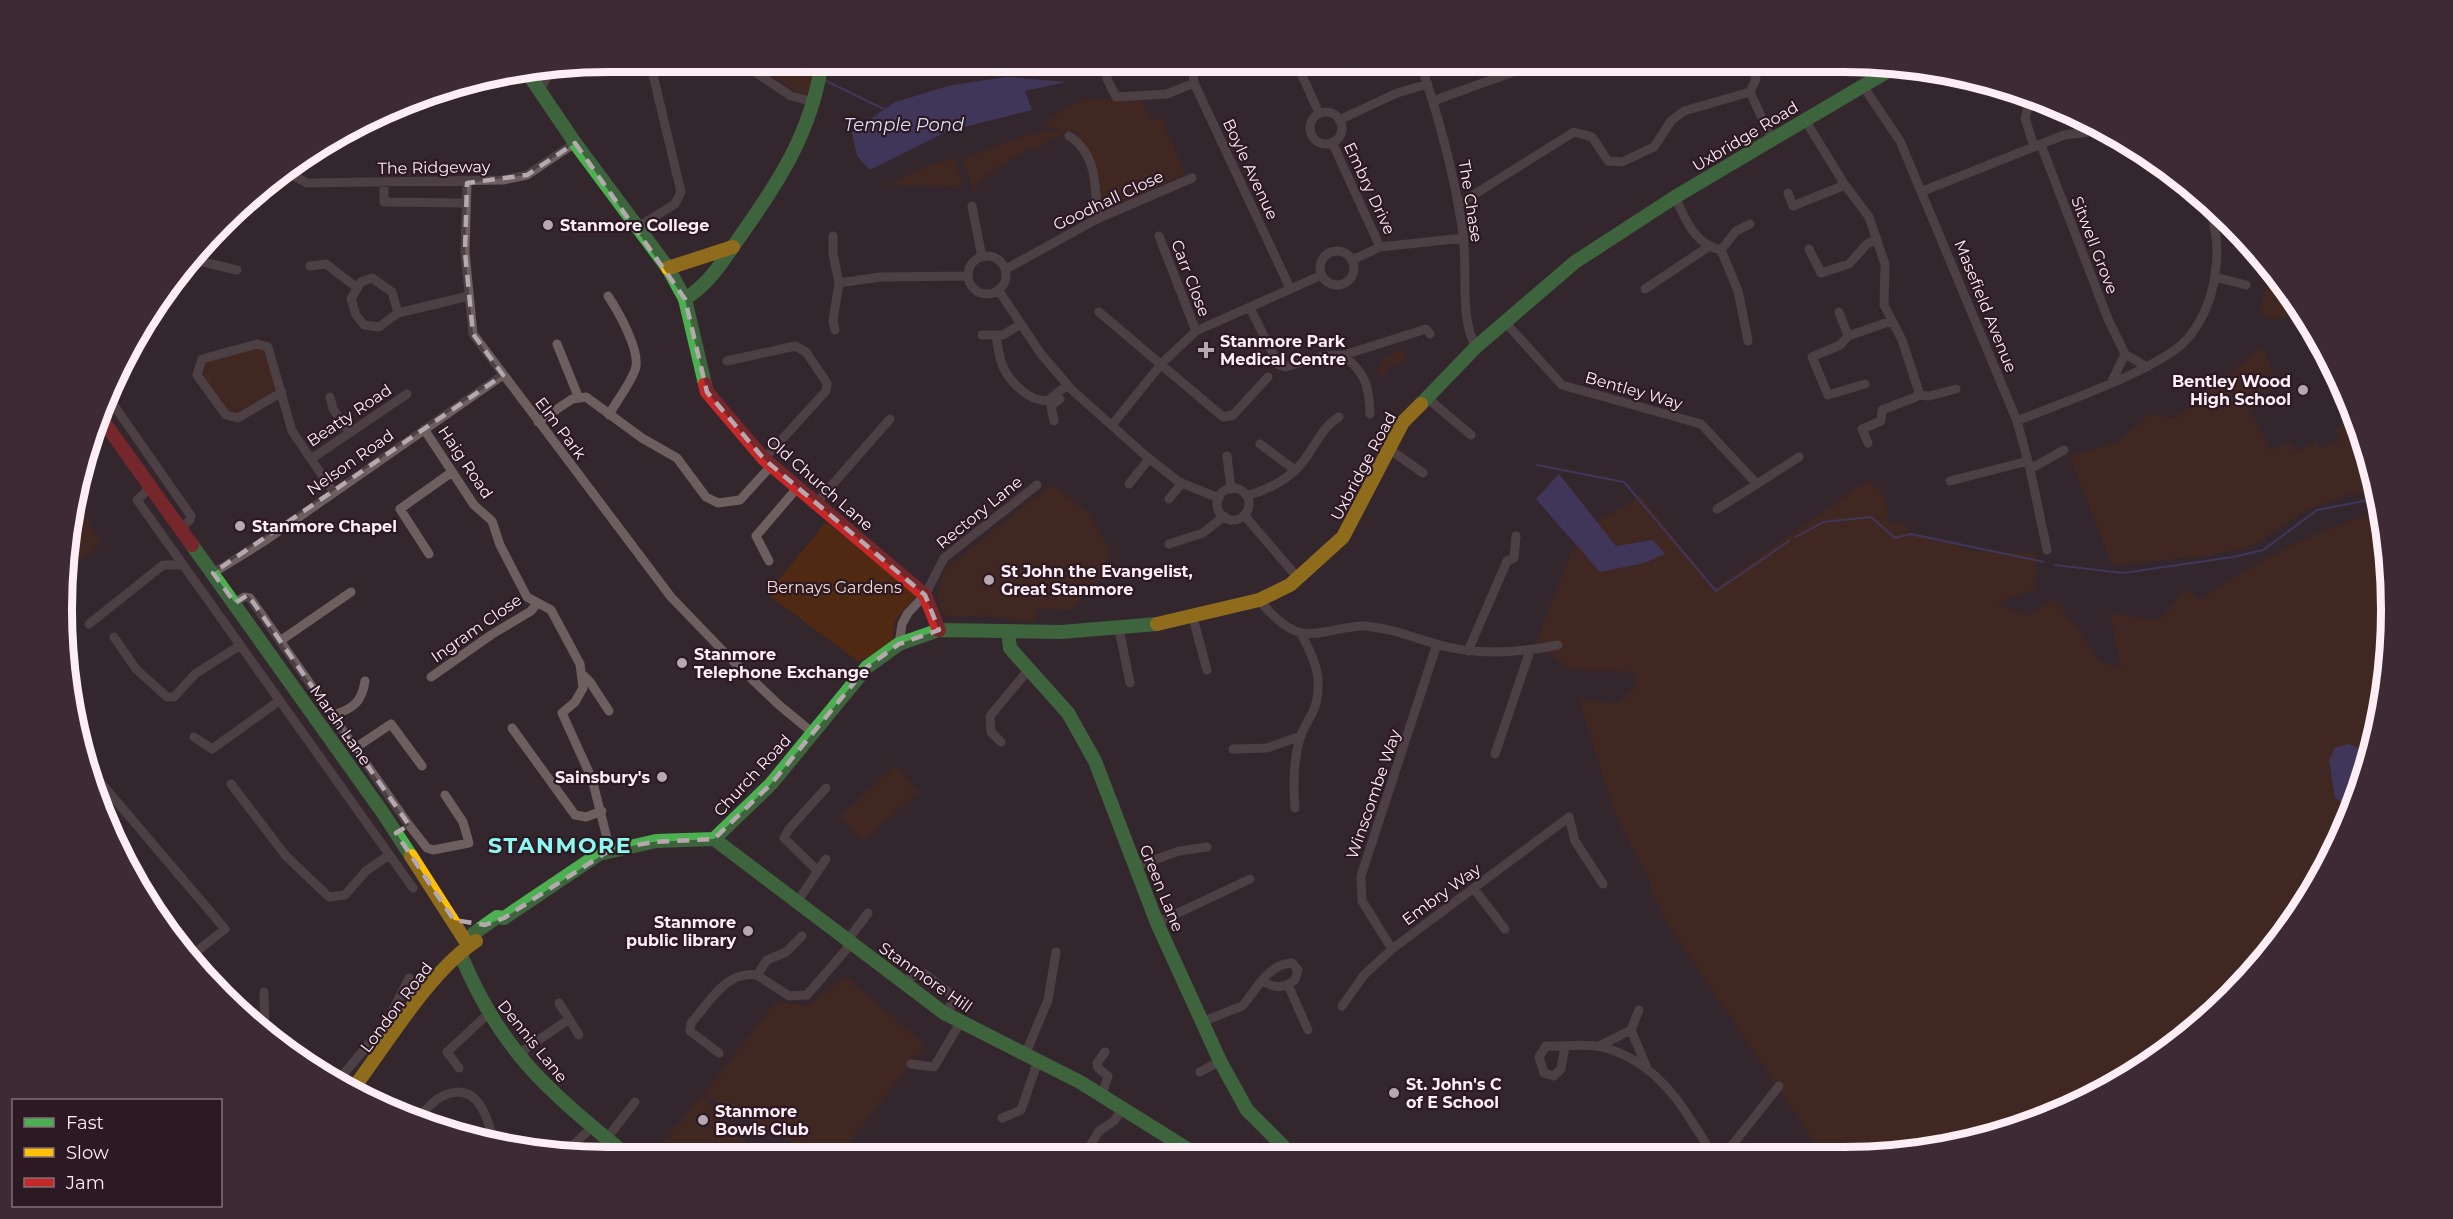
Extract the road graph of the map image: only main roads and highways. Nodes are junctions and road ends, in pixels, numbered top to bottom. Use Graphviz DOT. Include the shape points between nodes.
graph roads {
  1 [pos="820,72"];
  2 [pos="1880,73"];
  3 [pos="531,78"];
  4 [pos="732,247"];
  5 [pos="668,268"];
  6 [pos="685,298"];
  7 [pos="106,424"];
  8 [pos="939,630"];
  9 [pos="1008,631"];
  10 [pos="813,733"];
  11 [pos="714,839"];
  12 [pos="504,918"];
  13 [pos="454,920"];
  14 [pos="485,925"];
  15 [pos="467,946"];
  16 [pos="357,1084"];
  17 [pos="617,1147"];
  18 [pos="1184,1147"];
  19 [pos="1285,1147"];
  1 -- 4 [label="main road" via="799,144 777,186"];
  2 -- 9 [label="main road, Uxbridge Road" via="1575,262 1476,347 1403,422 1344,537 1298,578 1259,600 1193,618 1119,629"];
  3 -- 5 [label="main road, Old Church Lane"];
  4 -- 5 [label="main road"];
  4 -- 6 [label="main road" via="698,292"];
  5 -- 6 [label="main road, Old Church Lane"];
  6 -- 8 [label="main road, Old Church Lane" via="707,392 768,463 925,595"];
  7 -- 13 [label="main road, Marsh Lane" via="383,813"];
  8 -- 9 [label="main road, Uxbridge Road"];
  8 -- 10 [label="main road, Uxbridge Road" via="899,644 867,667"];
  9 -- 19 [label="main road, Green Lane" via="1010,648 1068,713 1095,761 1157,923 1220,1061 1248,1110"];
  10 -- 11 [label="main road, Church Road" via="771,784"];
  11 -- 12 [label="main road" via="653,842 610,850"];
  11 -- 18 [label="main road, Stanmore Hill" via="944,1013 1102,1095"];
  12 -- 14 [label="main road" via="497,917"];
  12 -- 15 [label="main road" via="504,925"];
  13 -- 14 [label="main road"];
  13 -- 15 [label="main road, Marsh Lane"];
  14 -- 15 [label="main road, London Road" via="473,934"];
  15 -- 16 [label="main road, London Road" via="436,979"];
  15 -- 17 [label="main road, Dennis Lane" via="471,984 488,1014 550,1092"];
}
